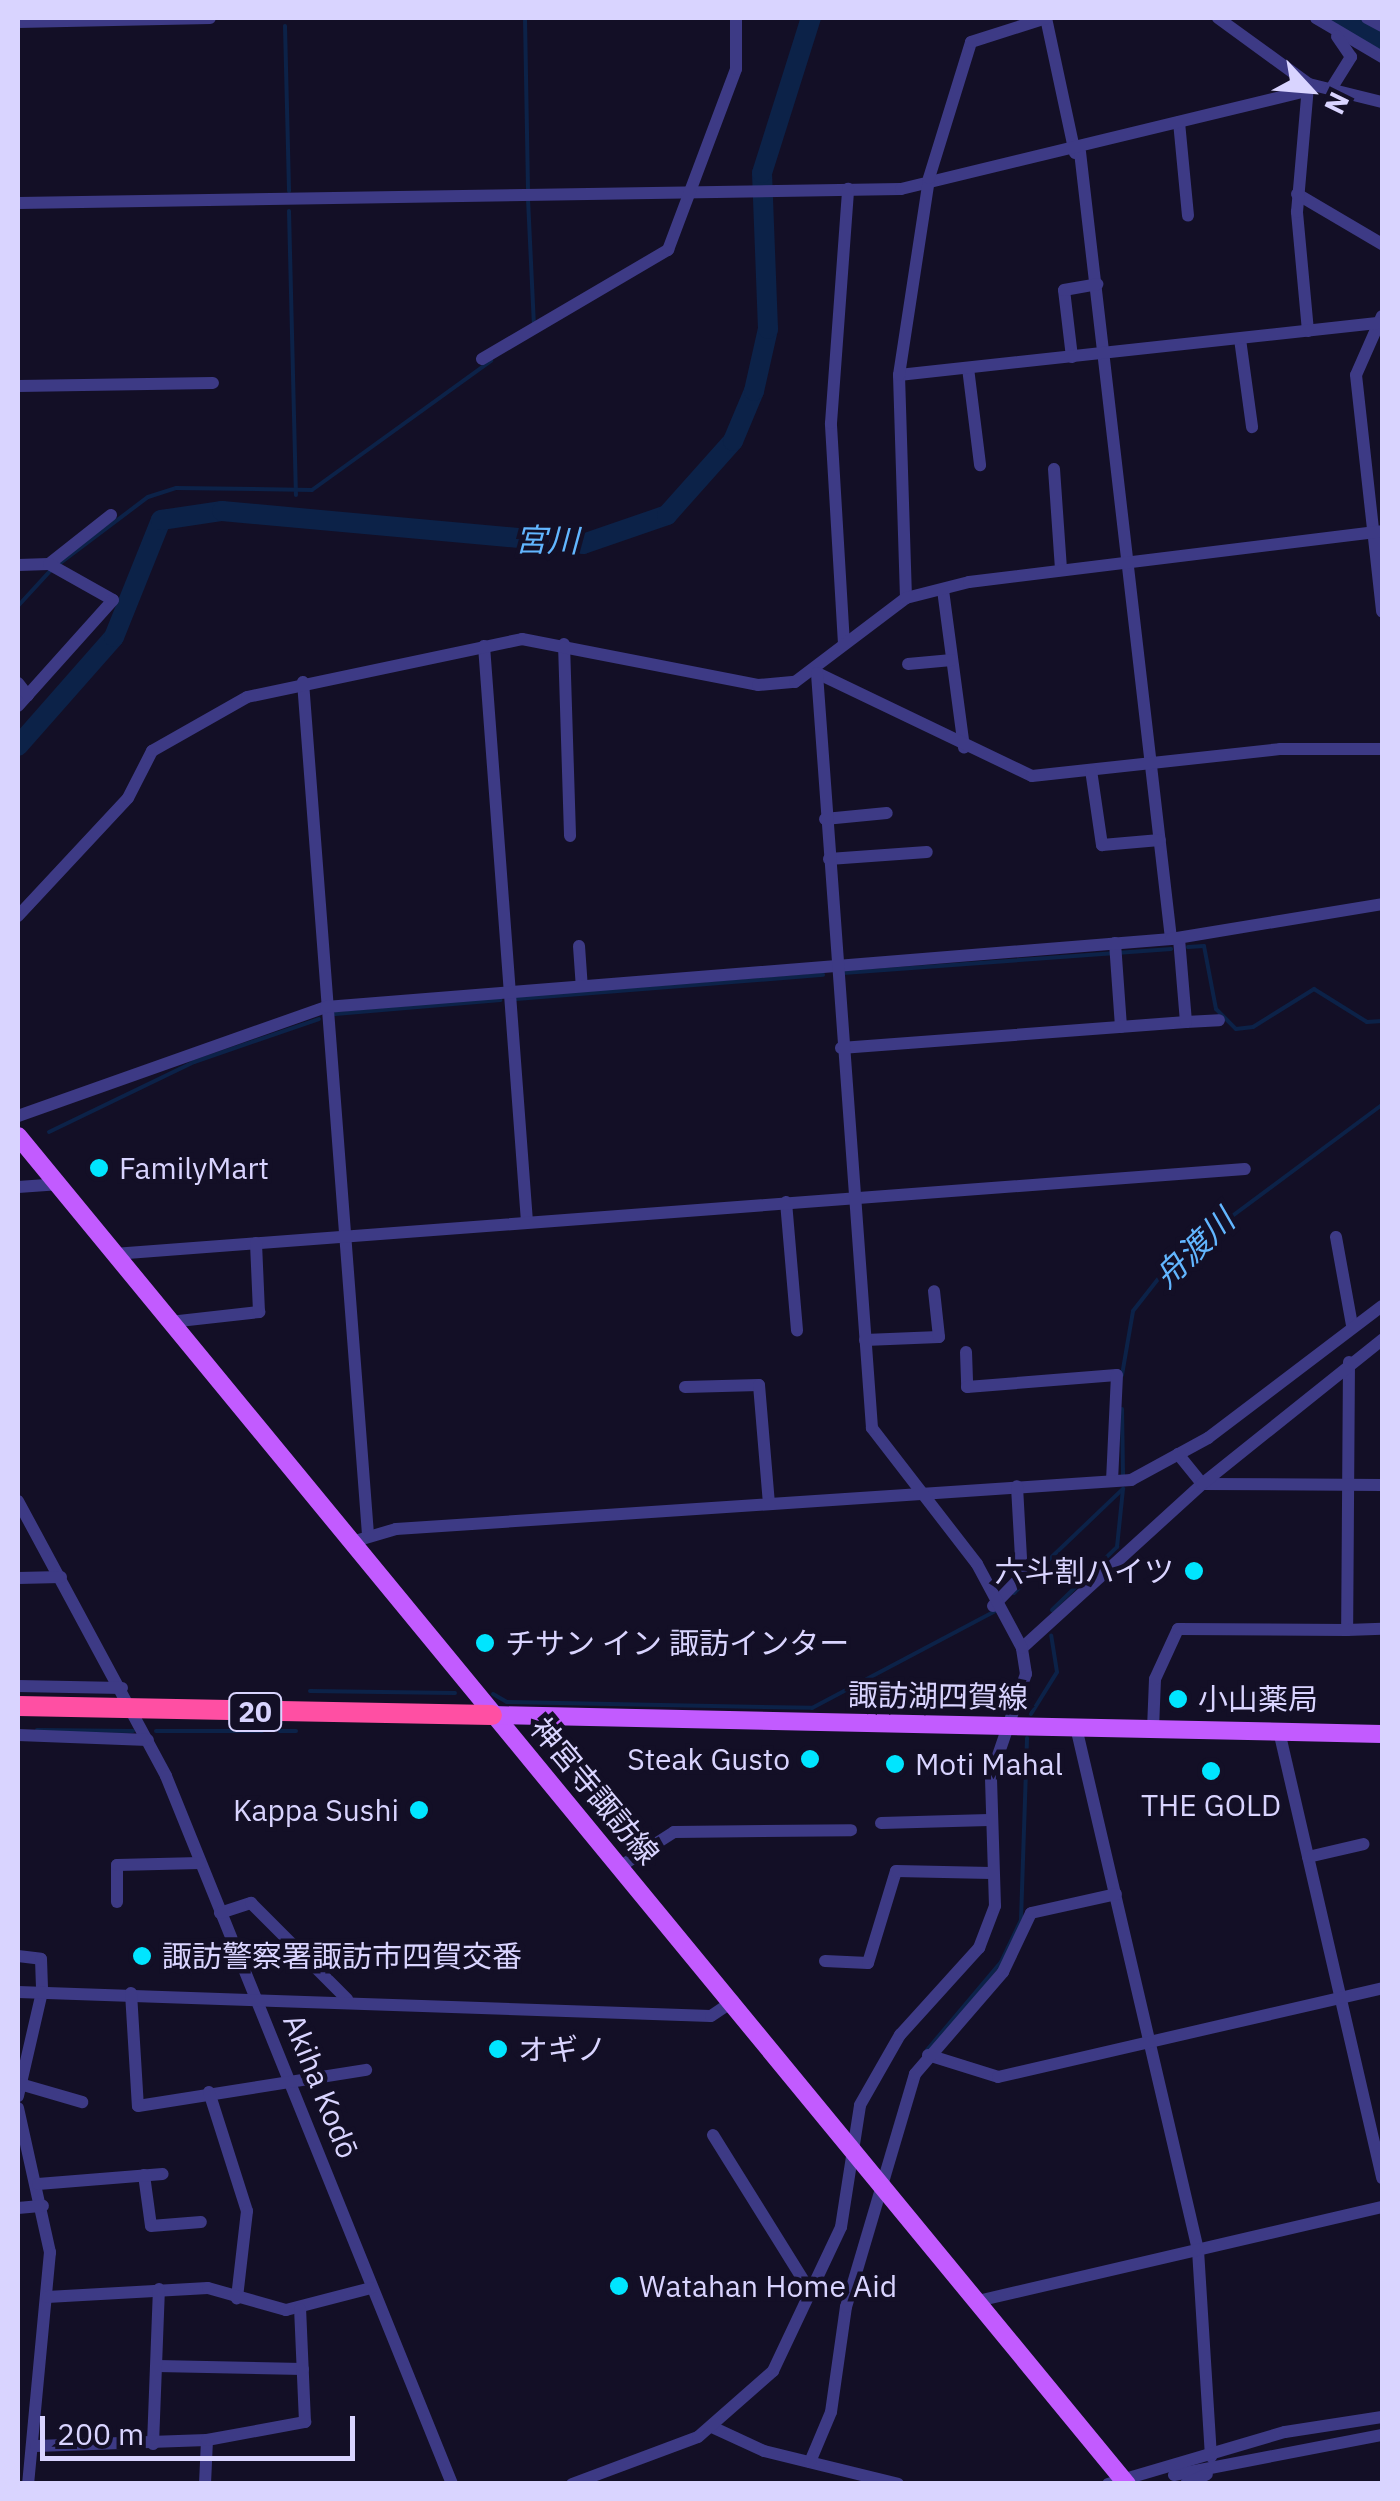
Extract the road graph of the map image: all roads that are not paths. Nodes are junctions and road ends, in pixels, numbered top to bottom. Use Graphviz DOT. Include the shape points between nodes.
graph roads {
  1 [pos="210,18"];
  2 [pos="736,18"];
  3 [pos="1046,18"];
  4 [pos="1218,18"];
  5 [pos="1316,18"];
  6 [pos="1367,18"];
  7 [pos="18,22"];
  8 [pos="1382,26"];
  9 [pos="1336,33"];
  10 [pos="1382,58"];
  11 [pos="1307,87"];
  12 [pos="1331,90"];
  13 [pos="1382,102"];
  14 [pos="1179,122"];
  15 [pos="1077,153"];
  16 [pos="927,186"];
  17 [pos="848,189"];
  18 [pos="1297,194"];
  19 [pos="688,195"];
  20 [pos="18,203"];
  21 [pos="1188,216"];
  22 [pos="1382,244"];
  23 [pos="1097,284"];
  24 [pos="1380,320"];
  25 [pos="1308,332"];
  26 [pos="1240,339"];
  27 [pos="1106,353"];
  28 [pos="1072,356"];
  29 [pos="482,360"];
  30 [pos="968,368"];
  31 [pos="900,376"];
  32 [pos="213,383"];
  33 [pos="18,386"];
  34 [pos="1252,428"];
  35 [pos="1365,453"];
  36 [pos="1382,457"];
  37 [pos="980,465"];
  38 [pos="1054,469"];
  39 [pos="111,515"];
  40 [pos="1378,531"];
  41 [pos="1129,560"];
  42 [pos="18,564"];
  43 [pos="50,564"];
  44 [pos="1060,569"];
  45 [pos="943,590"];
  46 [pos="906,598"];
  47 [pos="1382,612"];
  48 [pos="564,644"];
  49 [pos="844,644"];
  50 [pos="484,646"];
  51 [pos="952,660"];
  52 [pos="908,664"];
  53 [pos="817,674"];
  54 [pos="302,682"];
  55 [pos="18,683"];
  56 [pos="23,701"];
  57 [pos="964,748"];
  58 [pos="1382,749"];
  59 [pos="1151,764"];
  60 [pos="1091,770"];
  61 [pos="886,813"];
  62 [pos="825,818"];
  63 [pos="570,836"];
  64 [pos="1160,840"];
  65 [pos="927,852"];
  66 [pos="829,858"];
  67 [pos="1382,904"];
  68 [pos="18,916"];
  69 [pos="1175,938"];
  70 [pos="1115,944"];
  71 [pos="579,946"];
  72 [pos="835,968"];
  73 [pos="582,986"];
  74 [pos="508,991"];
  75 [pos="326,1007"];
  76 [pos="1219,1020"];
  77 [pos="1186,1022"];
  78 [pos="1121,1027"];
  79 [pos="841,1048"];
  80 [pos="18,1116"];
  81 [pos="18,1136"];
  82 [pos="1245,1169"];
  83 [pos="57,1184"];
  84 [pos="18,1187"];
  85 [pos="854,1199"];
  86 [pos="786,1202"];
  87 [pos="527,1222"];
  88 [pos="1336,1236"];
  89 [pos="344,1238"];
  90 [pos="256,1243"];
  91 [pos="114,1254"];
  92 [pos="934,1291"];
  93 [pos="1382,1306"];
  94 [pos="170,1322"];
  95 [pos="1352,1326"];
  96 [pos="798,1331"];
  97 [pos="865,1340"];
  98 [pos="1382,1340"];
  99 [pos="966,1352"];
  100 [pos="1349,1362"];
  101 [pos="685,1387"];
  102 [pos="1178,1454"];
  103 [pos="1119,1480"];
  104 [pos="1202,1484"];
  105 [pos="1346,1485"];
  106 [pos="1382,1485"];
  107 [pos="1016,1486"];
  108 [pos="921,1492"];
  109 [pos="18,1500"];
  110 [pos="769,1504"];
  111 [pos="360,1538"];
  112 [pos="61,1577"];
  113 [pos="18,1578"];
  114 [pos="995,1610"];
  115 [pos="1346,1630"];
  116 [pos="1382,1630"];
  117 [pos="1022,1648"];
  118 [pos="18,1686"];
  119 [pos="122,1688"];
  120 [pos="18,1706"];
  121 [pos="134,1710"];
  122 [pos="492,1714"];
  123 [pos="1002,1725"];
  124 [pos="1076,1726"];
  125 [pos="1154,1729"];
  126 [pos="1279,1731"];
  127 [pos="1382,1734"];
  128 [pos="18,1735"];
  129 [pos="148,1740"];
  130 [pos="989,1820"];
  131 [pos="880,1823"];
  132 [pos="852,1830"];
  133 [pos="1364,1844"];
  134 [pos="1308,1857"];
  135 [pos="200,1863"];
  136 [pos="621,1866"];
  137 [pos="992,1873"];
  138 [pos="1116,1894"];
  139 [pos="118,1902"];
  140 [pos="220,1913"];
  141 [pos="18,1956"];
  142 [pos="825,1961"];
  143 [pos="1382,1988"];
  144 [pos="18,1992"];
  145 [pos="42,1992"];
  146 [pos="131,1994"];
  147 [pos="258,1994"];
  148 [pos="348,1998"];
  149 [pos="1340,1998"];
  150 [pos="733,2001"];
  151 [pos="1150,2043"];
  152 [pos="928,2055"];
  153 [pos="366,2070"];
  154 [pos="288,2077"];
  155 [pos="19,2090"];
  156 [pos="209,2092"];
  157 [pos="82,2102"];
  158 [pos="18,2108"];
  159 [pos="714,2135"];
  160 [pos="849,2142"];
  161 [pos="163,2174"];
  162 [pos="144,2175"];
  163 [pos="1382,2178"];
  164 [pos="38,2184"];
  165 [pos="889,2187"];
  166 [pos="43,2206"];
  167 [pos="1382,2207"];
  168 [pos="18,2208"];
  169 [pos="201,2222"];
  170 [pos="1198,2250"];
  171 [pos="160,2288"];
  172 [pos="371,2288"];
  173 [pos="809,2288"];
  174 [pos="46,2298"];
  175 [pos="237,2298"];
  176 [pos="982,2300"];
  177 [pos="300,2309"];
  178 [pos="157,2366"];
  179 [pos="303,2369"];
  180 [pos="1382,2417"];
  181 [pos="712,2426"];
  182 [pos="1382,2435"];
  183 [pos="207,2440"];
  184 [pos="153,2444"];
  185 [pos="36,2446"];
  186 [pos="810,2462"];
  187 [pos="1214,2462"];
  188 [pos="1120,2482"];
  189 [pos="28,2484"];
  190 [pos="205,2484"];
  191 [pos="452,2484"];
  192 [pos="572,2484"];
  193 [pos="898,2484"];
  194 [pos="1186,2484"];
  1 -- 7 [label="street"];
  2 -- 19 [label="street" via="736,69"];
  3 -- 15 [label="street"];
  3 -- 16 [label="street" via="971,42"];
  4 -- 11 [label="street"];
  5 -- 9 [label="street"];
  6 -- 8 [label="street"];
  9 -- 10 [label="street"];
  9 -- 12 [label="street" via="1351,57"];
  11 -- 12 [label="street"];
  11 -- 14 [label="street"];
  11 -- 18 [label="street"];
  12 -- 13 [label="street"];
  14 -- 15 [label="street"];
  14 -- 21 [label="street"];
  15 -- 16 [label="street"];
  15 -- 23 [label="street"];
  16 -- 17 [label="street"];
  16 -- 31 [label="street"];
  17 -- 19 [label="street"];
  17 -- 49 [label="street" via="830,423"];
  18 -- 22 [label="street"];
  18 -- 25 [label="street"];
  19 -- 20 [label="street"];
  19 -- 29 [label="street" via="661,257"];
  23 -- 27 [label="street"];
  23 -- 28 [label="street" via="1064,290"];
  24 -- 25 [label="street"];
  24 -- 35 [label="street" via="1356,375"];
  25 -- 26 [label="street"];
  26 -- 27 [label="street"];
  26 -- 34 [label="street"];
  27 -- 28 [label="street"];
  27 -- 41 [label="street"];
  28 -- 30 [label="street"];
  30 -- 31 [label="street"];
  30 -- 37 [label="street"];
  31 -- 46 [label="street"];
  32 -- 33 [label="street"];
  35 -- 36 [label="street"];
  35 -- 40 [label="street"];
  38 -- 44 [label="street"];
  39 -- 43 [label="street"];
  40 -- 41 [label="street"];
  40 -- 47 [label="street"];
  41 -- 44 [label="street"];
  41 -- 59 [label="street"];
  42 -- 43 [label="street"];
  43 -- 56 [label="street" via="113,600"];
  44 -- 45 [label="street"];
  45 -- 46 [label="street"];
  45 -- 51 [label="street"];
  46 -- 49 [label="street"];
  48 -- 50 [label="street"];
  48 -- 53 [label="street" via="758,686"];
  48 -- 63 [label="street"];
  49 -- 53 [label="street"];
  50 -- 54 [label="street"];
  50 -- 74 [label="street"];
  51 -- 52 [label="street"];
  51 -- 57 [label="street"];
  53 -- 57 [label="street" via="889,702"];
  53 -- 62 [label="street"];
  54 -- 68 [label="street" via="212,710 163,742 128,798"];
  54 -- 75 [label="street"];
  55 -- 56 [label="street"];
  57 -- 60 [label="street" via="1013,773"];
  58 -- 59 [label="street"];
  59 -- 60 [label="street"];
  59 -- 64 [label="street"];
  60 -- 64 [label="street" via="1102,845"];
  61 -- 62 [label="street"];
  62 -- 66 [label="street"];
  64 -- 69 [label="street"];
  65 -- 66 [label="street"];
  66 -- 72 [label="street"];
  67 -- 69 [label="street"];
  69 -- 70 [label="street"];
  69 -- 77 [label="street"];
  70 -- 72 [label="street"];
  70 -- 78 [label="street"];
  71 -- 73 [label="street"];
  72 -- 73 [label="street"];
  72 -- 79 [label="street"];
  73 -- 74 [label="street"];
  74 -- 75 [label="street"];
  74 -- 87 [label="street"];
  75 -- 80 [label="street"];
  75 -- 89 [label="street"];
  76 -- 77 [label="street"];
  77 -- 78 [label="street"];
  78 -- 79 [label="street"];
  79 -- 85 [label="street"];
  81 -- 83 [label="main road, 神宮寺諏訪線"];
  82 -- 85 [label="street"];
  83 -- 84 [label="street"];
  83 -- 91 [label="main road, 神宮寺諏訪線"];
  85 -- 86 [label="street"];
  85 -- 97 [label="street"];
  86 -- 87 [label="street"];
  86 -- 96 [label="street"];
  87 -- 89 [label="street"];
  88 -- 95 [label="street"];
  89 -- 90 [label="street"];
  89 -- 111 [label="street"];
  90 -- 91 [label="street"];
  90 -- 94 [label="street" via="259,1312"];
  91 -- 94 [label="main road, 神宮寺諏訪線"];
  92 -- 97 [label="street" via="939,1337"];
  93 -- 95 [label="street"];
  94 -- 111 [label="main road, 神宮寺諏訪線"];
  95 -- 102 [label="street"];
  97 -- 108 [label="street" via="872,1428"];
  98 -- 100 [label="street"];
  99 -- 103 [label="street" via="967,1387 1117,1374"];
  100 -- 104 [label="street"];
  100 -- 105 [label="street"];
  101 -- 110 [label="street" via="759,1385"];
  102 -- 103 [label="street"];
  102 -- 104 [label="street"];
  103 -- 107 [label="street"];
  104 -- 105 [label="street"];
  104 -- 117 [label="street"];
  105 -- 106 [label="street"];
  105 -- 115 [label="street"];
  107 -- 108 [label="street"];
  107 -- 114 [label="street" via="1022,1576"];
  108 -- 110 [label="street"];
  108 -- 114 [label="street" via="976,1564"];
  109 -- 112 [label="street, Akiha Kodō"];
  110 -- 111 [label="street"];
  111 -- 122 [label="main road, 神宮寺諏訪線"];
  112 -- 113 [label="street"];
  112 -- 119 [label="street, Akiha Kodō"];
  114 -- 117 [label="street"];
  115 -- 116 [label="street"];
  115 -- 125 [label="street" via="1178,1629 1169,1665 1155,1679"];
  117 -- 123 [label="street" via="1026,1674"];
  118 -- 119 [label="street"];
  119 -- 121 [label="street, Akiha Kodō"];
  120 -- 121 [label="highway, 20"];
  121 -- 122 [label="highway, 20"];
  121 -- 129 [label="street, Akiha Kodō"];
  122 -- 123 [label="main road, 諏訪湖四賀線"];
  122 -- 136 [label="main road, 神宮寺諏訪線"];
  123 -- 124 [label="main road, 諏訪湖四賀線"];
  123 -- 130 [label="street"];
  124 -- 125 [label="main road, 諏訪湖四賀線"];
  124 -- 138 [label="street"];
  125 -- 126 [label="main road, 諏訪湖四賀線"];
  126 -- 127 [label="main road, 諏訪湖四賀線"];
  126 -- 134 [label="street"];
  128 -- 129 [label="street"];
  129 -- 135 [label="street, Akiha Kodō"];
  130 -- 131 [label="street"];
  130 -- 137 [label="street"];
  132 -- 136 [label="street" via="674,1832"];
  133 -- 134 [label="street"];
  134 -- 149 [label="street"];
  135 -- 139 [label="street" via="117,1865"];
  135 -- 140 [label="street, Akiha Kodō"];
  136 -- 150 [label="main road, 神宮寺諏訪線"];
  137 -- 142 [label="street" via="896,1871 868,1963"];
  137 -- 160 [label="street" via="995,1906 978,1948 900,2035"];
  138 -- 151 [label="street"];
  138 -- 152 [label="street" via="1031,1913 1003,1972"];
  140 -- 147 [label="street, Akiha Kodō"];
  140 -- 148 [label="street" via="251,1904"];
  141 -- 145 [label="street" via="41,1958"];
  143 -- 149 [label="street"];
  144 -- 145 [label="street"];
  145 -- 146 [label="street"];
  145 -- 155 [label="street"];
  146 -- 147 [label="street"];
  146 -- 156 [label="street" via="132,2100 174,2103"];
  147 -- 148 [label="street"];
  147 -- 154 [label="street, Akiha Kodō"];
  148 -- 150 [label="street" via="711,2016"];
  149 -- 151 [label="street"];
  149 -- 163 [label="street"];
  150 -- 160 [label="main road, 神宮寺諏訪線"];
  151 -- 152 [label="street" via="988,2078"];
  151 -- 170 [label="street"];
  152 -- 165 [label="street" via="905,2093"];
  153 -- 154 [label="street"];
  154 -- 156 [label="street"];
  154 -- 172 [label="street, Akiha Kodō"];
  155 -- 157 [label="street"];
  156 -- 175 [label="street" via="247,2211"];
  158 -- 164 [label="street"];
  159 -- 173 [label="street"];
  160 -- 165 [label="main road, 神宮寺諏訪線"];
  160 -- 173 [label="street" via="841,2228"];
  161 -- 162 [label="street"];
  162 -- 164 [label="street"];
  162 -- 169 [label="street" via="151,2226"];
  164 -- 166 [label="street"];
  165 -- 176 [label="main road, 神宮寺諏訪線"];
  165 -- 186 [label="street" via="846,2307 835,2396"];
  166 -- 168 [label="street"];
  166 -- 174 [label="street"];
  167 -- 170 [label="street"];
  170 -- 176 [label="street"];
  170 -- 187 [label="street"];
  171 -- 174 [label="street"];
  171 -- 175 [label="street"];
  171 -- 178 [label="street"];
  172 -- 177 [label="street"];
  172 -- 191 [label="street, Akiha Kodō"];
  173 -- 181 [label="street" via="773,2371"];
  174 -- 185 [label="street"];
  175 -- 177 [label="street"];
  176 -- 188 [label="main road, 神宮寺諏訪線"];
  177 -- 179 [label="street"];
  178 -- 179 [label="street"];
  178 -- 184 [label="street"];
  179 -- 183 [label="street" via="300,2428"];
  180 -- 187 [label="street" via="1284,2432"];
  181 -- 186 [label="street"];
  181 -- 192 [label="street" via="652,2459"];
  182 -- 187 [label="street"];
  183 -- 184 [label="street"];
  183 -- 190 [label="street"];
  184 -- 185 [label="street"];
  185 -- 189 [label="street"];
  186 -- 193 [label="street"];
  187 -- 188 [label="street"];
  187 -- 194 [label="street"];
}
